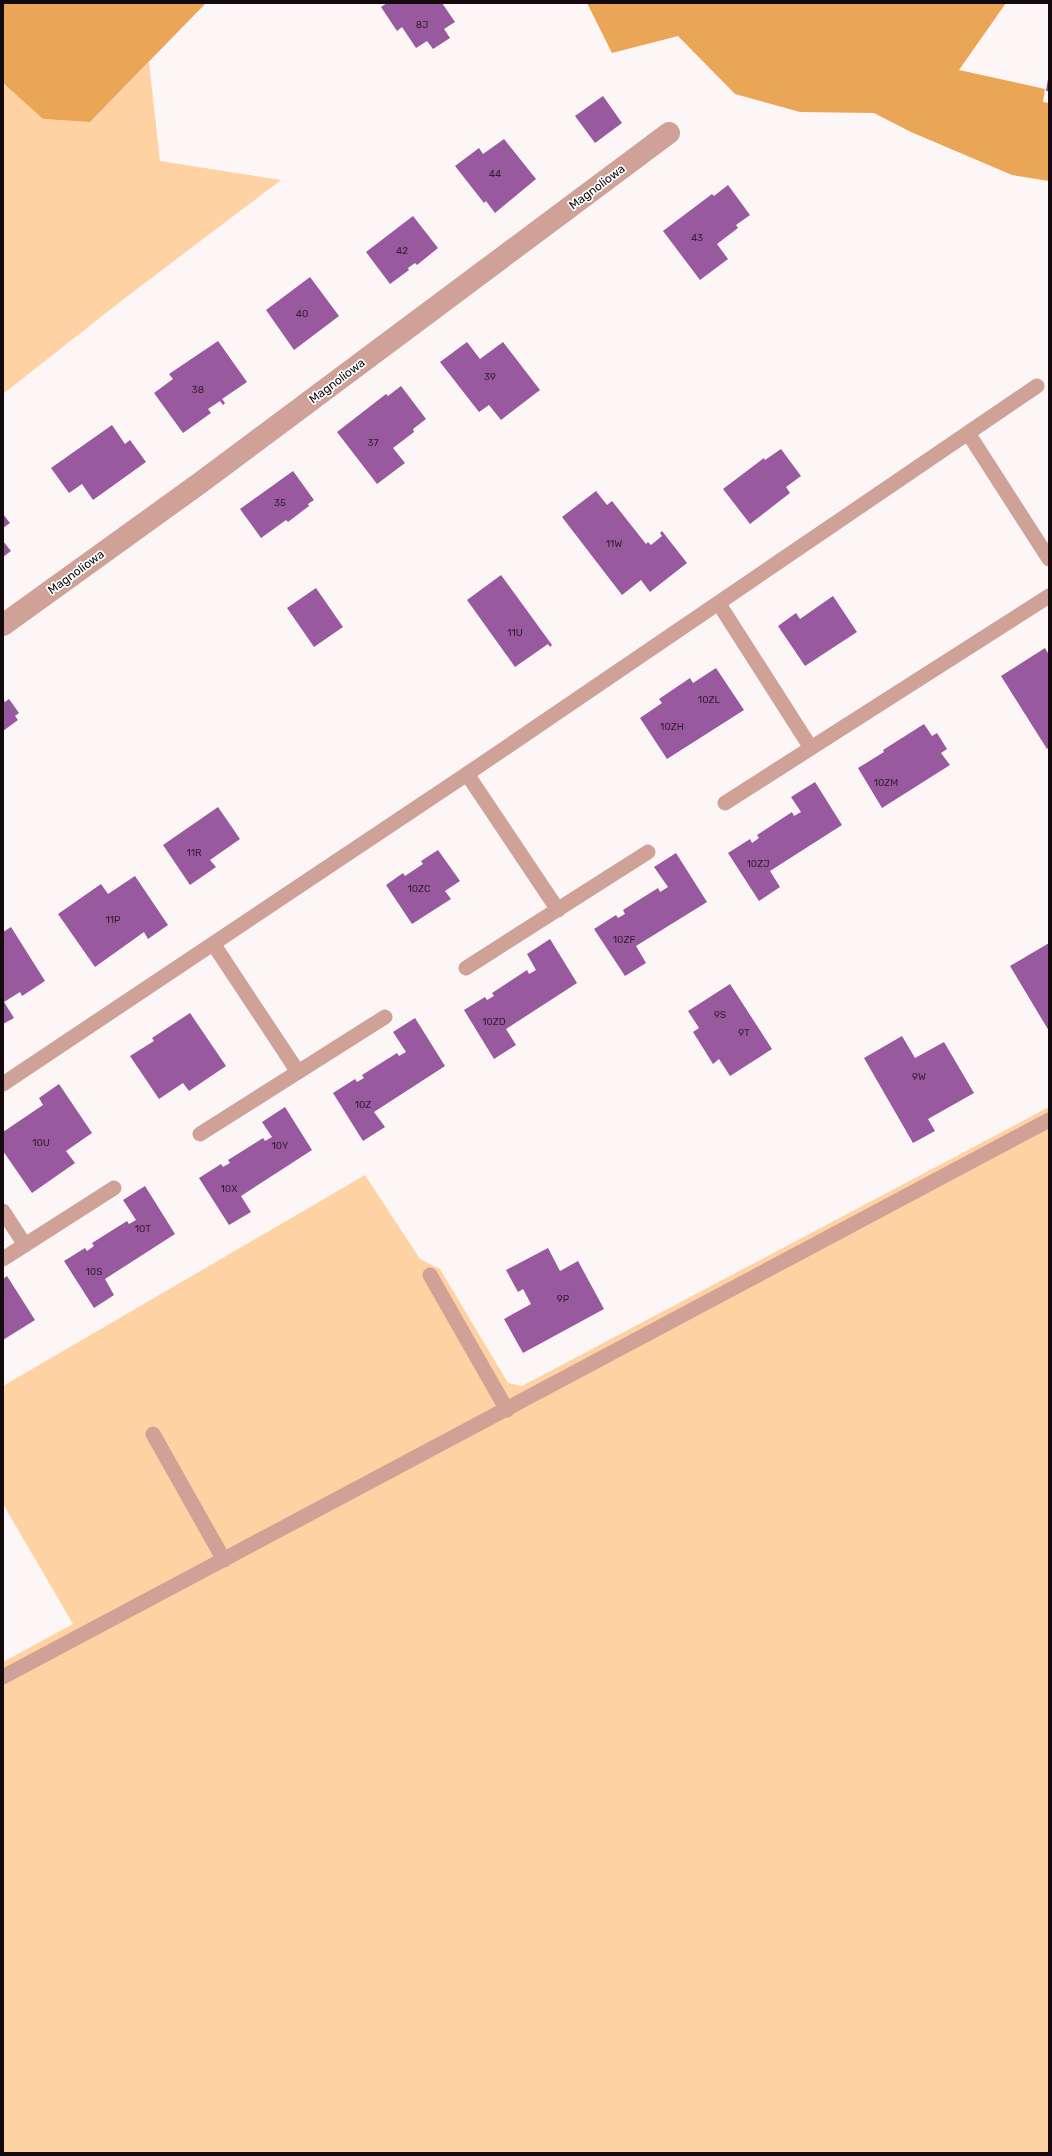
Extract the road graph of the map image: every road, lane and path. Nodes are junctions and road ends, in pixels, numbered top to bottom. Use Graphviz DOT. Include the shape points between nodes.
graph roads {
  1 [pos="669,133"];
  2 [pos="1037,386"];
  3 [pos="968,433"];
  4 [pos="1049,559"];
  5 [pos="1049,596"];
  6 [pos="719,604"];
  7 [pos="3,625"];
  8 [pos="811,748"];
  9 [pos="467,774"];
  10 [pos="725,803"];
  11 [pos="648,852"];
  12 [pos="558,910"];
  13 [pos="214,945"];
  14 [pos="466,968"];
  15 [pos="385,1017"];
  16 [pos="298,1072"];
  17 [pos="3,1084"];
  18 [pos="1049,1120"];
  19 [pos="200,1134"];
  20 [pos="114,1188"];
  21 [pos="3,1211"];
  22 [pos="25,1245"];
  23 [pos="3,1259"];
  24 [pos="430,1275"];
  25 [pos="507,1410"];
  26 [pos="153,1434"];
  27 [pos="224,1560"];
  28 [pos="3,1677"];
  1 -- 7 [label="street, Magnoliowa" via="200,483"];
  2 -- 3 [label="lane"];
  3 -- 4 [label="lane"];
  3 -- 6 [label="lane"];
  5 -- 8 [label="lane"];
  6 -- 8 [label="lane"];
  6 -- 9 [label="lane"];
  8 -- 10 [label="lane"];
  9 -- 12 [label="lane"];
  9 -- 13 [label="lane"];
  11 -- 12 [label="lane"];
  12 -- 14 [label="lane"];
  13 -- 16 [label="lane"];
  13 -- 17 [label="lane"];
  15 -- 16 [label="lane"];
  16 -- 19 [label="lane"];
  18 -- 25 [label="lane"];
  20 -- 22 [label="lane"];
  21 -- 22 [label="lane"];
  22 -- 23 [label="lane"];
  24 -- 25 [label="lane"];
  25 -- 27 [label="lane"];
  26 -- 27 [label="lane"];
  27 -- 28 [label="lane"];
}
